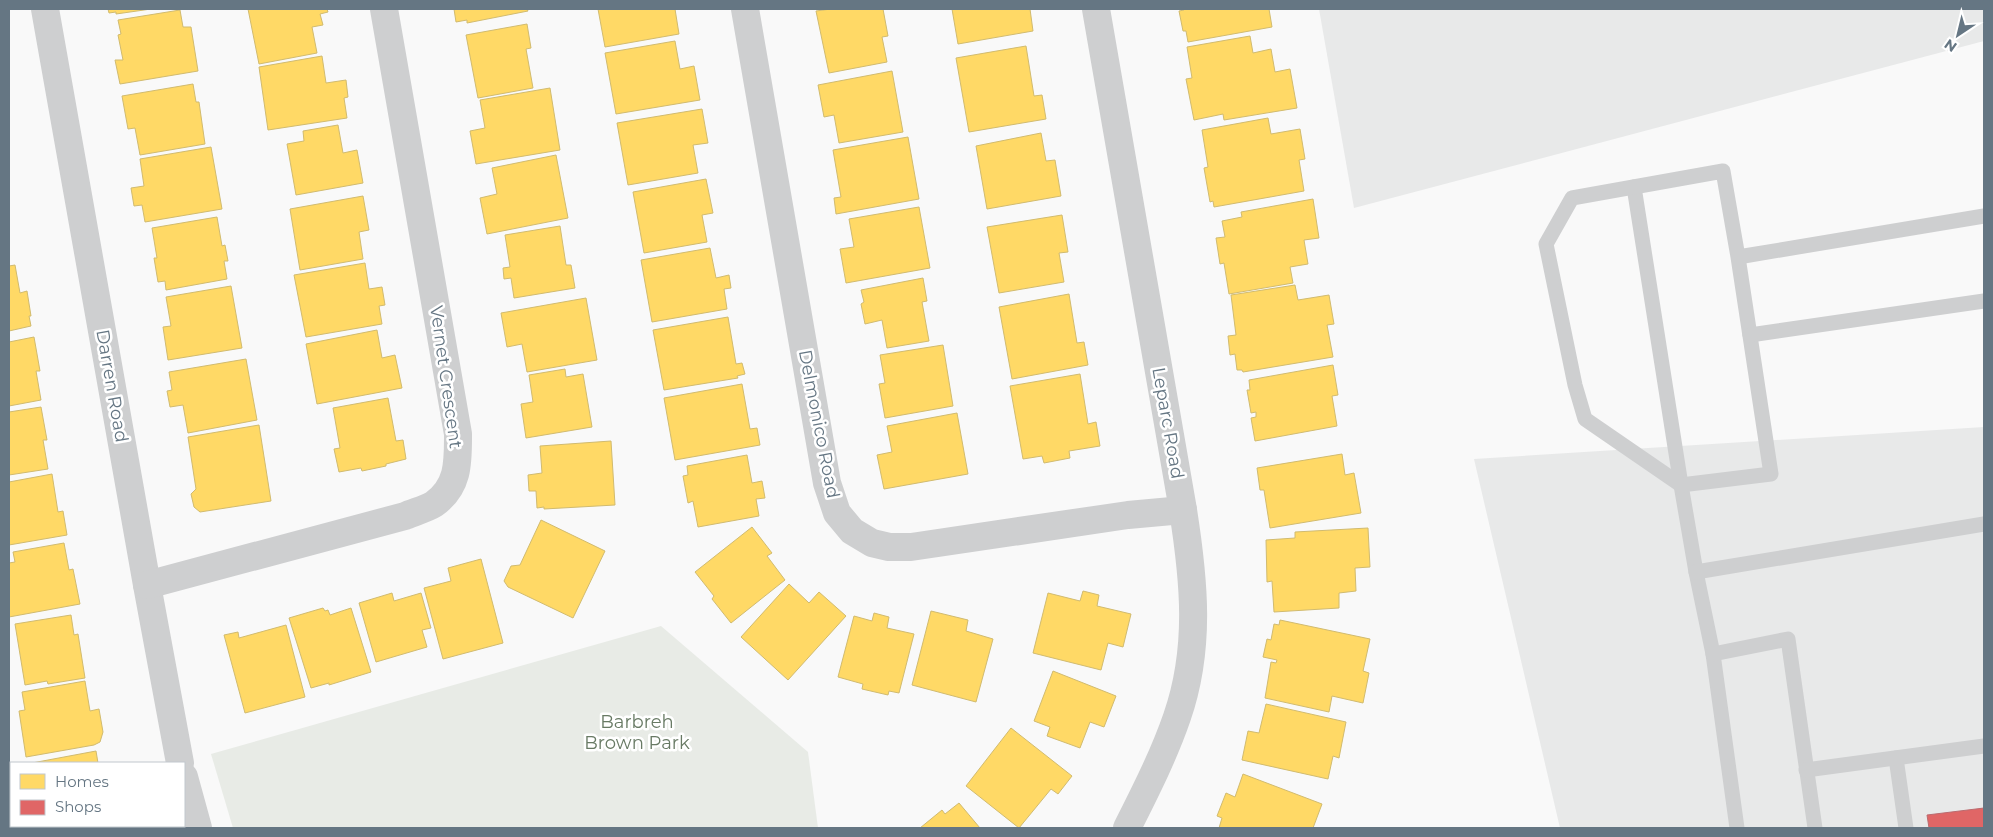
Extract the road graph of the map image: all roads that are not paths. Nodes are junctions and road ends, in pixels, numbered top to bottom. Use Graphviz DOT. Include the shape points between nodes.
graph roads {
  1 [pos="45,9"];
  2 [pos="384,9"];
  3 [pos="745,9"];
  4 [pos="1096,9"];
  5 [pos="1634,187"];
  6 [pos="1984,216"];
  7 [pos="1738,257"];
  8 [pos="1984,301"];
  9 [pos="1750,335"];
  10 [pos="1681,485"];
  11 [pos="1183,510"];
  12 [pos="1984,524"];
  13 [pos="1696,572"];
  14 [pos="147,585"];
  15 [pos="1713,654"];
  16 [pos="1984,746"];
  17 [pos="1896,758"];
  18 [pos="180,762"];
  19 [pos="1806,770"];
  20 [pos="185,781"];
  21 [pos="198,828"];
  22 [pos="1127,828"];
  23 [pos="1737,828"];
  24 [pos="1815,828"];
  25 [pos="1906,828"];
  1 -- 14 [label="street, Darren Road"];
  2 -- 14 [label="street, Vernet Crescent" via="458,434 458,465 450,489 433,504 405,516"];
  3 -- 11 [label="street, Delmonico Road" via="827,483 837,513 852,531 872,543 912,547"];
  4 -- 11 [label="street, Leparc Road"];
  5 -- 7 [label="lane" via="1723,171"];
  5 -- 10 [label="lane"];
  5 -- 10 [label="lane" via="1572,198 1546,244 1575,385 1586,419"];
  6 -- 7 [label="lane"];
  7 -- 9 [label="lane"];
  8 -- 9 [label="lane"];
  9 -- 10 [label="lane" via="1771,474"];
  10 -- 13 [label="lane"];
  11 -- 22 [label="street, Leparc Road" via="1192,565 1192,648 1178,716 1154,775"];
  12 -- 13 [label="lane"];
  13 -- 15 [label="lane"];
  14 -- 18 [label="street, Darren Road"];
  15 -- 19 [label="lane" via="1788,639"];
  15 -- 23 [label="lane"];
  16 -- 17 [label="lane"];
  17 -- 19 [label="lane"];
  17 -- 25 [label="lane"];
  19 -- 24 [label="lane"];
  20 -- 21 [label="street"];
}
